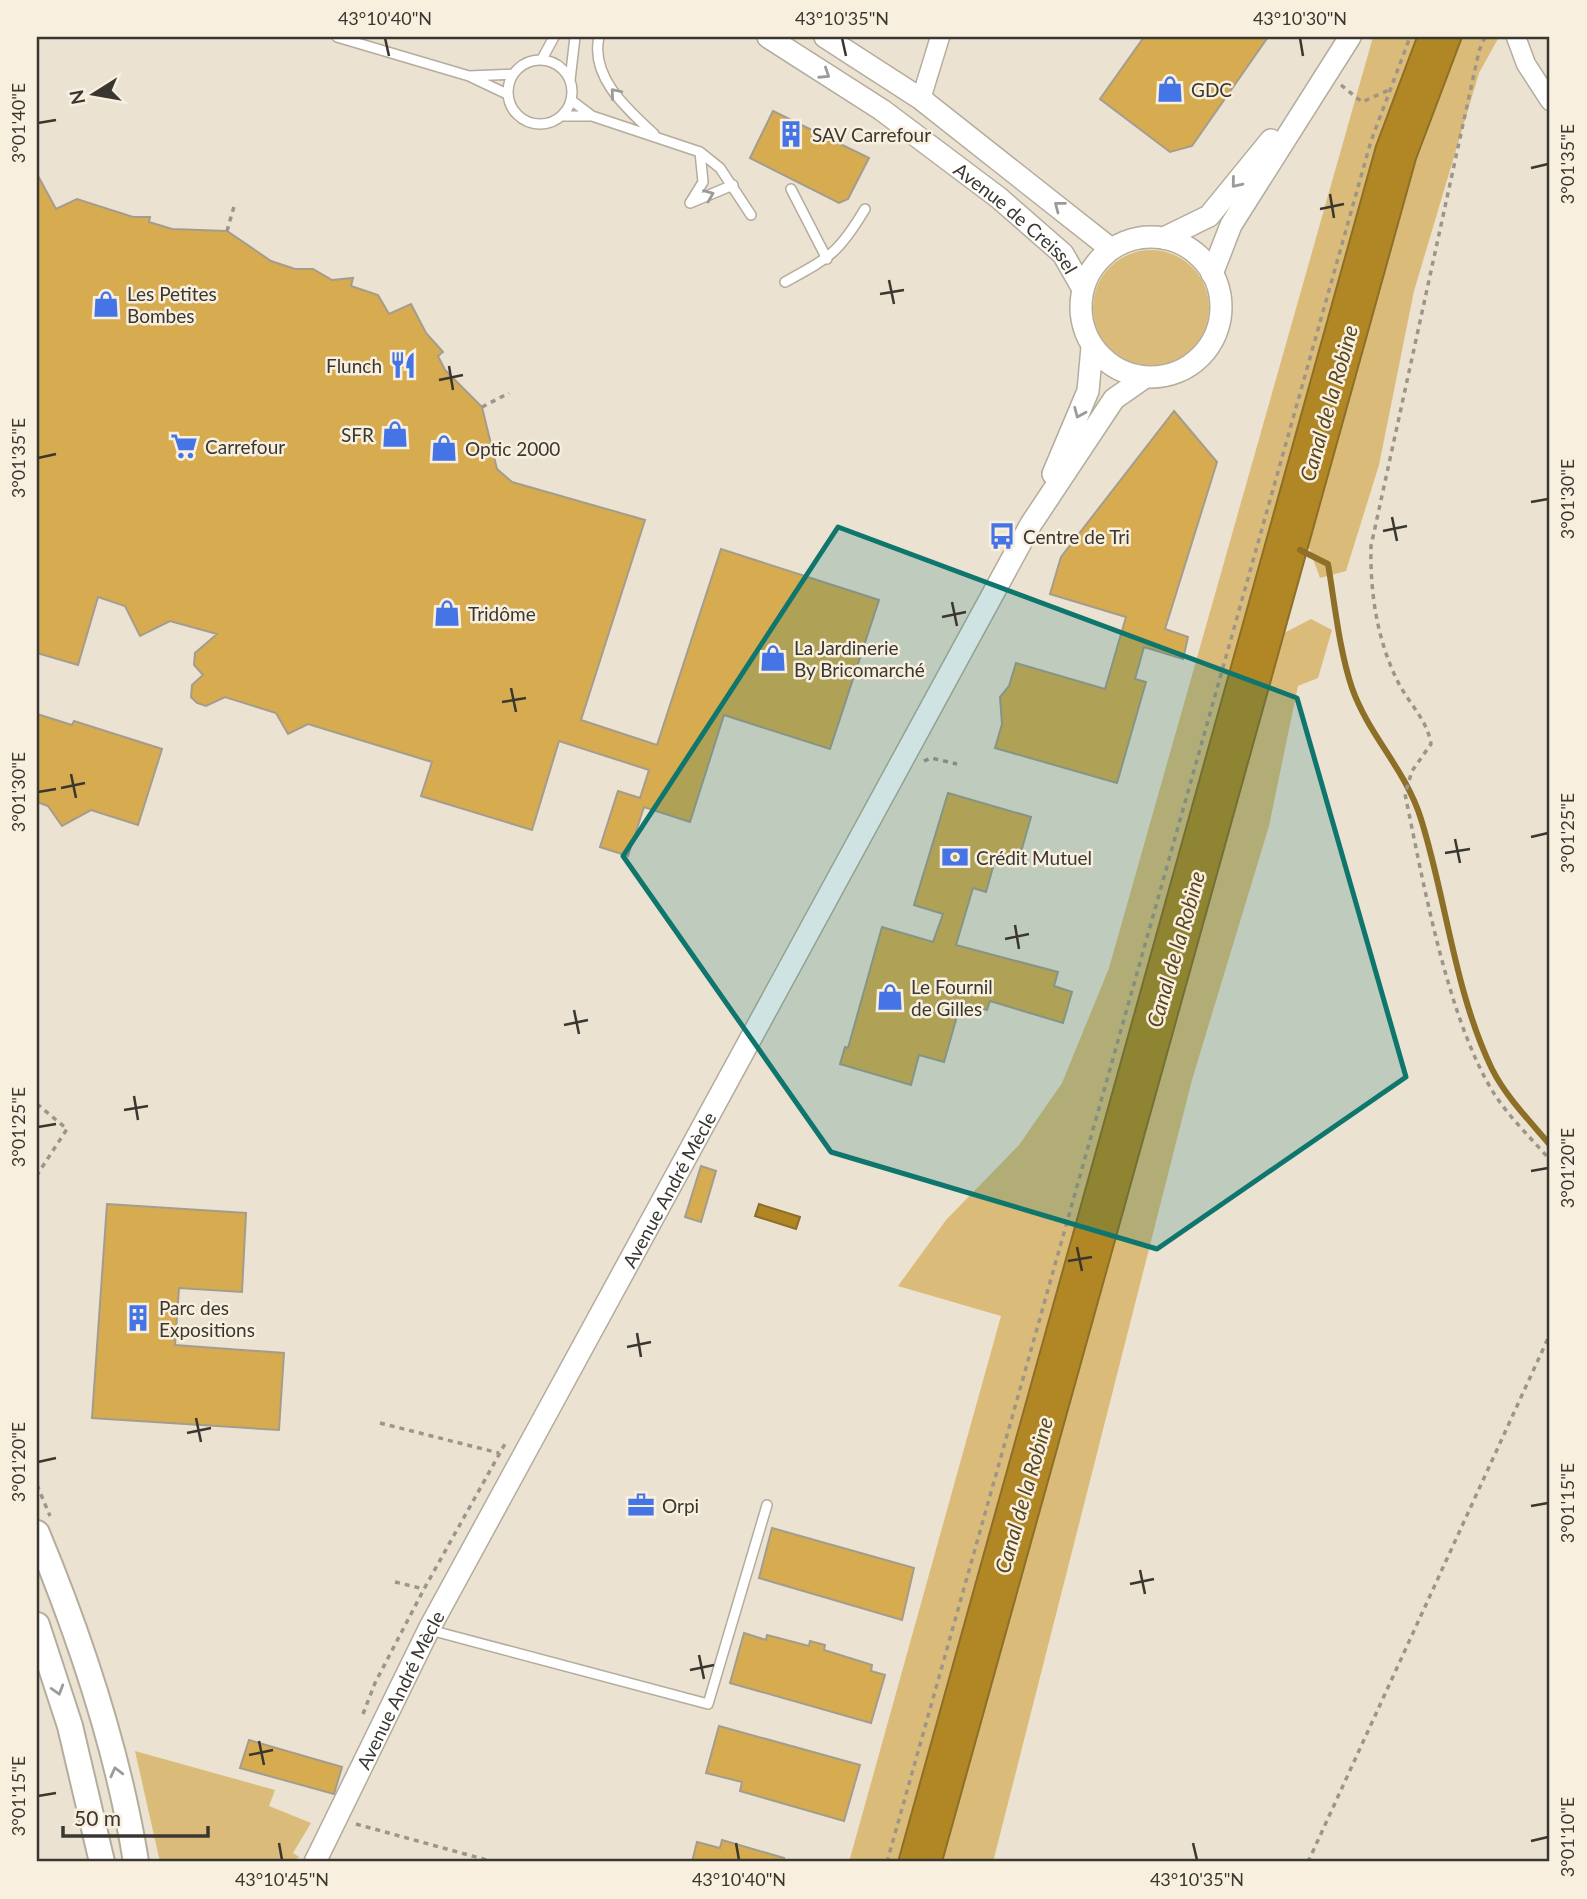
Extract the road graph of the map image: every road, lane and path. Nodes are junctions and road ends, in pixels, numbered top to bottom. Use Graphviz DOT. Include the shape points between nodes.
graph roads {
  1 [pos="337,37"];
  2 [pos="554,37"];
  3 [pos="575,37"];
  4 [pos="599,37"];
  5 [pos="768,37"];
  6 [pos="825,37"];
  7 [pos="940,37"];
  8 [pos="1350,37"];
  9 [pos="1410,37"];
  10 [pos="1485,37"];
  11 [pos="1516,37"];
  12 [pos="542,60"];
  13 [pos="1326,73"];
  14 [pos="513,74"];
  15 [pos="469,76"];
  16 [pos="570,80"];
  17 [pos="1391,89"];
  18 [pos="507,94"];
  19 [pos="920,99"];
  20 [pos="572,100"];
  21 [pos="1550,101"];
  22 [pos="563,116"];
  23 [pos="592,116"];
  24 [pos="658,138"];
  25 [pos="700,152"];
  26 [pos="733,185"];
  27 [pos="791,189"];
  28 [pos="235,203"];
  29 [pos="864,209"];
  30 [pos="751,215"];
  31 [pos="227,231"];
  32 [pos="1164,238"];
  33 [pos="1111,249"];
  34 [pos="827,259"];
  35 [pos="1212,274"];
  36 [pos="785,282"];
  37 [pos="1083,289"];
  38 [pos="1092,347"];
  39 [pos="1144,377"];
  40 [pos="509,393"];
  41 [pos="482,407"];
  42 [pos="1031,524"];
  43 [pos="37,1104"];
  44 [pos="1550,1160"];
  45 [pos="37,1175"];
  46 [pos="1550,1334"];
  47 [pos="380,1423"];
  48 [pos="499,1453"];
  49 [pos="767,1505"];
  50 [pos="37,1533"];
  51 [pos="396,1582"];
  52 [pos="424,1589"];
  53 [pos="37,1625"];
  54 [pos="429,1629"];
  55 [pos="337,1820"];
  56 [pos="102,1862"];
  57 [pos="136,1862"];
  58 [pos="315,1862"];
  59 [pos="494,1862"];
  60 [pos="887,1862"];
  61 [pos="1308,1862"];
  1 -- 15 [label="lane"];
  2 -- 12 [label="lane"];
  3 -- 16 [label="lane"];
  24 -- 4 [label="lane, one-way" via="609,87 598,62"];
  5 -- 37 [label="street, Avenue de Creissel, one-way" via="882,110 999,198 1063,254"];
  6 -- 19 [label="street, Avenue de Creissel"];
  7 -- 19 [label="street"];
  8 -- 13 [label="street"];
  9 -- 17 [label="path"];
  10 -- 44 [label="path" via="1371,546 1370,586 1378,627 1398,682 1429,729 1431,744 1412,771 1405,794 1440,945 1470,1042 1496,1096"];
  11 -- 21 [label="street"];
  12 -- 14 [label="lane" via="530,61"];
  12 -- 16 [label="lane" via="561,68"];
  13 -- 17 [label="path" via="1362,102"];
  13 -- 32 [label="street, one-way" via="1209,216"];
  13 -- 35 [label="street" via="1231,225"];
  14 -- 15 [label="lane"];
  14 -- 18 [label="lane"];
  15 -- 18 [label="lane"];
  16 -- 20 [label="lane"];
  17 -- 60 [label="path" via="1371,141"];
  18 -- 22 [label="lane" via="520,119 538,125"];
  33 -- 19 [label="street, Avenue de Creissel, one-way"];
  20 -- 22 [label="lane"];
  20 -- 23 [label="lane"];
  22 -- 23 [label="lane"];
  23 -- 24 [label="lane"];
  24 -- 25 [label="lane"];
  25 -- 26 [label="lane"];
  25 -- 26 [label="lane, one-way" via="703,182 690,203"];
  26 -- 30 [label="lane"];
  27 -- 34 [label="lane"];
  28 -- 31 [label="path"];
  29 -- 34 [label="lane" via="844,244"];
  32 -- 33 [label="street" via="1127,241"];
  32 -- 35 [label="street" via="1200,257"];
  33 -- 37 [label="street" via="1089,274"];
  34 -- 36 [label="lane"];
  35 -- 39 [label="street" via="1220,295 1220,316 1208,346 1186,368"];
  37 -- 38 [label="street" via="1081,309"];
  38 -- 39 [label="street" via="1124,373"];
  38 -- 42 [label="street, Avenue André Mècle, one-way" via="1088,391"];
  39 -- 42 [label="street, Avenue André Mècle" via="1114,399"];
  40 -- 41 [label="path"];
  42 -- 54 [label="street, Avenue André Mècle"];
  43 -- 45 [label="path" via="67,1129"];
  46 -- 61 [label="path"];
  47 -- 48 [label="path"];
  49 -- 54 [label="lane" via="708,1704"];
  57 -- 50 [label="main road, one-way" via="90,1671"];
  51 -- 52 [label="path"];
  53 -- 56 [label="main road, one-way" via="70,1726"];
  54 -- 55 [label="street, Avenue André Mècle"];
  55 -- 58 [label="street, Avenue André Mècle"];
  55 -- 59 [label="path"];
}
